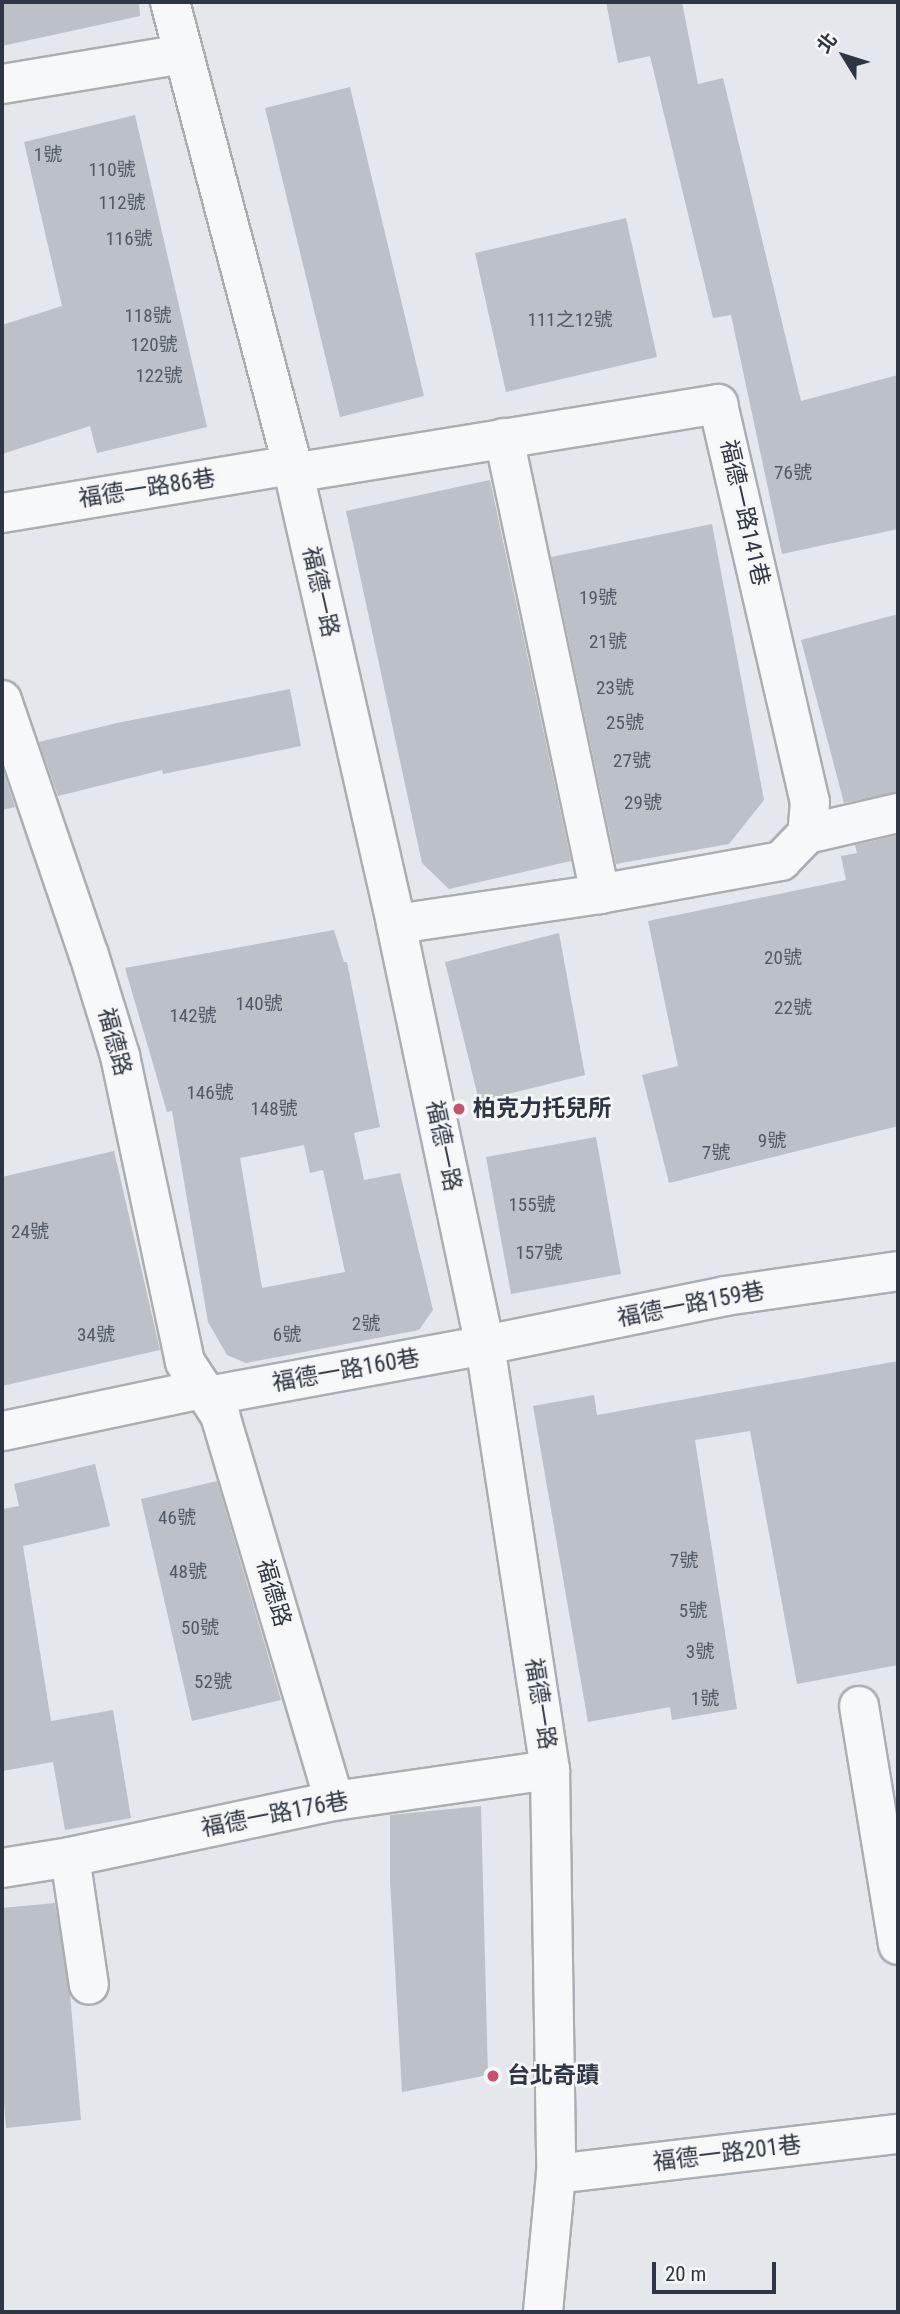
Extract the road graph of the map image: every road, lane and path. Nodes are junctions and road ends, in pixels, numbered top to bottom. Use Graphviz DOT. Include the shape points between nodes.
graph roads {
  1 [pos="170,2"];
  2 [pos="183,54"];
  3 [pos="2,84"];
  4 [pos="504,439"];
  5 [pos="293,469"];
  6 [pos="2,513"];
  7 [pos="2,700"];
  8 [pos="898,813"];
  9 [pos="807,834"];
  10 [pos="600,894"];
  11 [pos="396,924"];
  12 [pos="898,1271"];
  13 [pos="485,1345"];
  14 [pos="205,1392"];
  15 [pos="4,1432"];
  16 [pos="859,1706"];
  17 [pos="550,1770"];
  18 [pos="334,1801"];
  19 [pos="70,1857"];
  20 [pos="2,1868"];
  21 [pos="898,1945"];
  22 [pos="89,1985"];
  23 [pos="898,2134"];
  24 [pos="556,2174"];
  25 [pos="542,2312"];
  1 -- 2 [label="street, 福德一路"];
  2 -- 3 [label="street"];
  2 -- 5 [label="street, 福德一路"];
  4 -- 5 [label="street, 福德一路141巷"];
  4 -- 9 [label="street, 福德一路141巷" via="718,404 810,802"];
  4 -- 10 [label="street"];
  5 -- 6 [label="street, 福德一路86巷"];
  5 -- 11 [label="street, 福德一路"];
  7 -- 14 [label="street, 福德路" via="120,1056 185,1362"];
  8 -- 9 [label="street"];
  9 -- 10 [label="street" via="781,860"];
  10 -- 11 [label="street"];
  11 -- 13 [label="street, 福德一路"];
  12 -- 13 [label="street, 福德一路159巷" via="726,1296"];
  13 -- 14 [label="street, 福德一路160巷"];
  13 -- 17 [label="street, 福德一路"];
  14 -- 15 [label="street"];
  14 -- 18 [label="street, 福德路" via="220,1415"];
  16 -- 21 [label="street"];
  17 -- 18 [label="street, 福德一路176巷"];
  17 -- 24 [label="street, 福德一路"];
  18 -- 19 [label="street, 福德一路176巷"];
  19 -- 20 [label="street, 福德一路176巷"];
  19 -- 22 [label="street"];
  23 -- 24 [label="street, 福德一路201巷"];
  24 -- 25 [label="street, 福德一路"];
}
